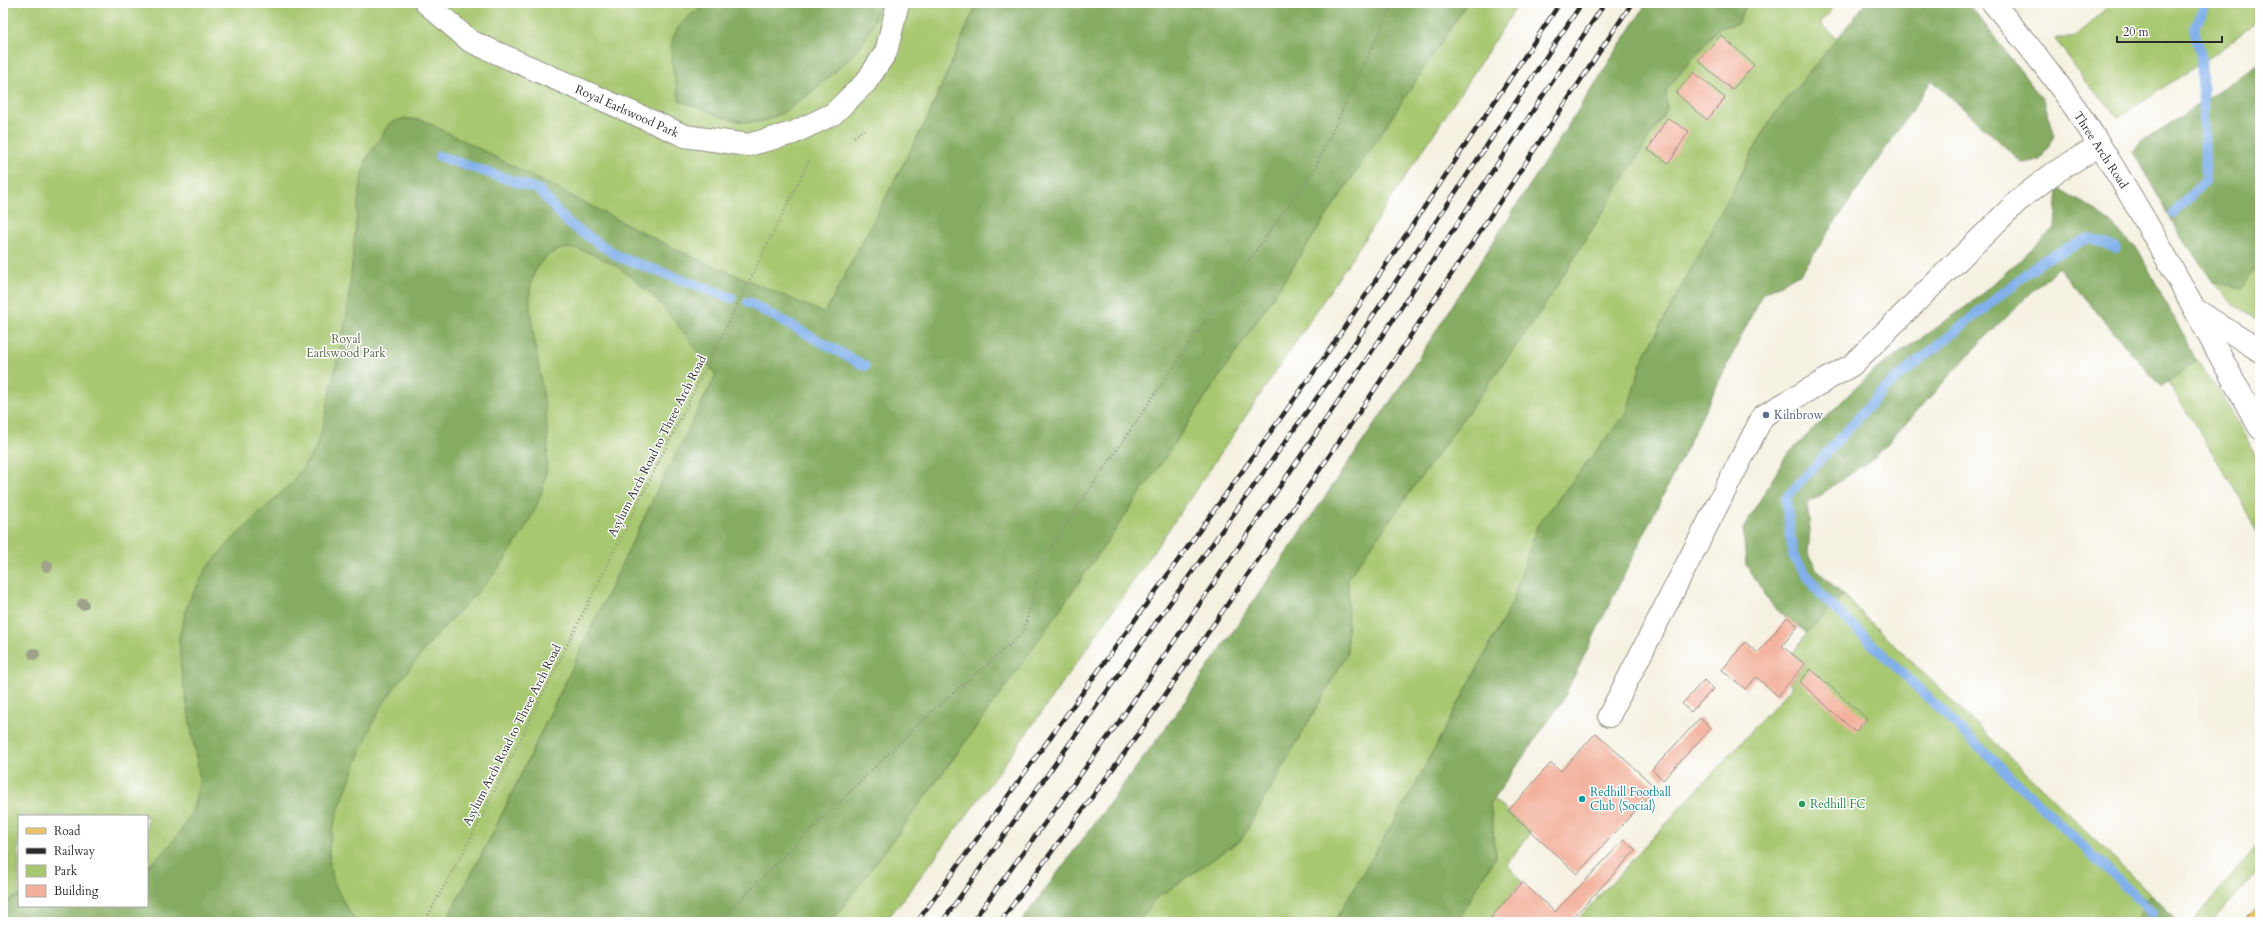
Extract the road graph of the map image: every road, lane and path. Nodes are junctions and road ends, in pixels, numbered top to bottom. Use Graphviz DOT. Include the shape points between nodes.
graph roads {
  1 [pos="426,3"];
  2 [pos="898,3"];
  3 [pos="1393,3"];
  4 [pos="1993,3"];
  5 [pos="866,126"];
  6 [pos="850,139"];
  7 [pos="2100,144"];
  8 [pos="811,158"];
  9 [pos="2193,308"];
  10 [pos="2260,351"];
  11 [pos="2260,428"];
  12 [pos="1609,716"];
  13 [pos="2260,918"];
  14 [pos="424,922"];
  15 [pos="718,922"];
  16 [pos="2256,922"];
  1 -- 2 [label="street, Royal Earlswood Park" via="470,41 685,136 748,145 793,134 833,114 866,82 886,52"];
  3 -- 15 [label="path" via="1314,170 1209,315 1043,558 1023,633 929,714"];
  4 -- 7 [label="street, Three Arch Road" via="2040,58"];
  5 -- 6 [label="path"];
  7 -- 9 [label="street, Three Arch Road"];
  7 -- 12 [label="street" via="2054,173 2020,199 1852,365 1763,416"];
  8 -- 14 [label="path, Asylum Arch Road to Three Arch Road" via="474,833"];
  9 -- 10 [label="street, Three Arch Road"];
  9 -- 11 [label="street, Three Arch Road"];
  13 -- 16 [label="main road"];
}
